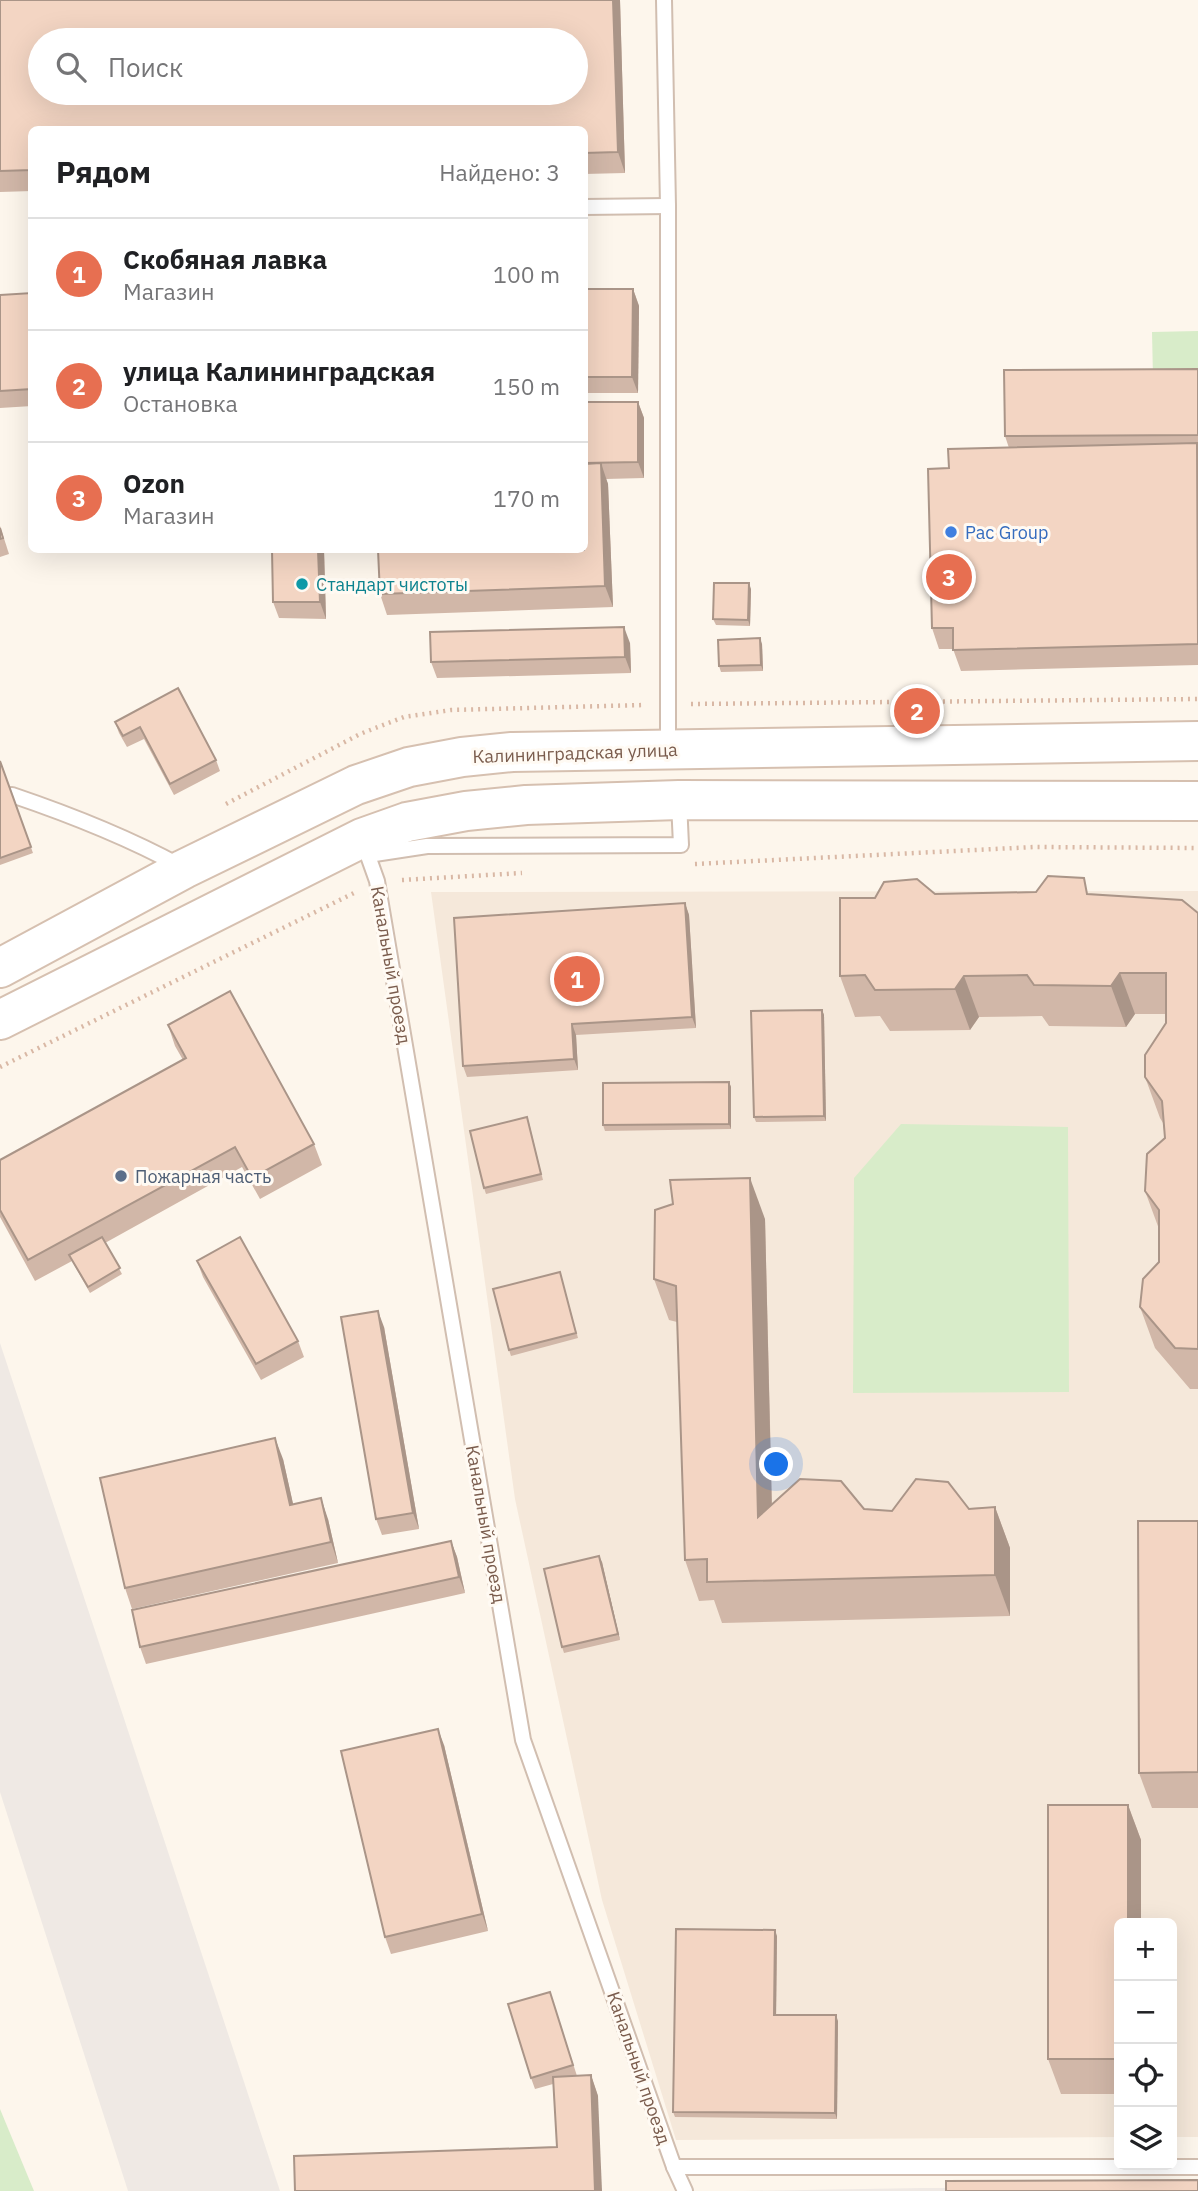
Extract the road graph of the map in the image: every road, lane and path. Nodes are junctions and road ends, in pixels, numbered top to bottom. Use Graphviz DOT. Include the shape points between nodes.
graph roads {
  1 [pos="664,0"];
  2 [pos="668,206"];
  3 [pos="588,208"];
  4 [pos="1198,741"];
  5 [pos="668,749"];
  6 [pos="12,795"];
  7 [pos="1198,801"];
  8 [pos="365,846"];
  9 [pos="1198,848"];
  10 [pos="692,864"];
  11 [pos="184,869"];
  12 [pos="528,873"];
  13 [pos="377,881"];
  14 [pos="0,968"];
  15 [pos="0,1020"];
  16 [pos="0,1067"];
  17 [pos="674,2167"];
  18 [pos="1198,2167"];
  19 [pos="685,2191"];
  1 -- 2 [label="lane"];
  2 -- 3 [label="lane"];
  2 -- 5 [label="lane"];
  4 -- 5 [label="main road, Калининградская улица"];
  5 -- 11 [label="main road, Калининградская улица" via="512,752 409,767 356,785"];
  6 -- 11 [label="lane" via="89,821"];
  7 -- 8 [label="main road" via="679,800 526,805 407,822"];
  8 -- 13 [label="lane, Канальный проезд"];
  8 -- 15 [label="main road"];
  9 -- 10 [label="path" via="1035,847"];
  11 -- 14 [label="main road, Калининградская улица"];
  12 -- 13 [label="path"];
  13 -- 16 [label="path"];
  13 -- 17 [label="lane, Канальный проезд" via="523,1740"];
  17 -- 18 [label="lane"];
  17 -- 19 [label="lane, Канальный проезд"];
}
